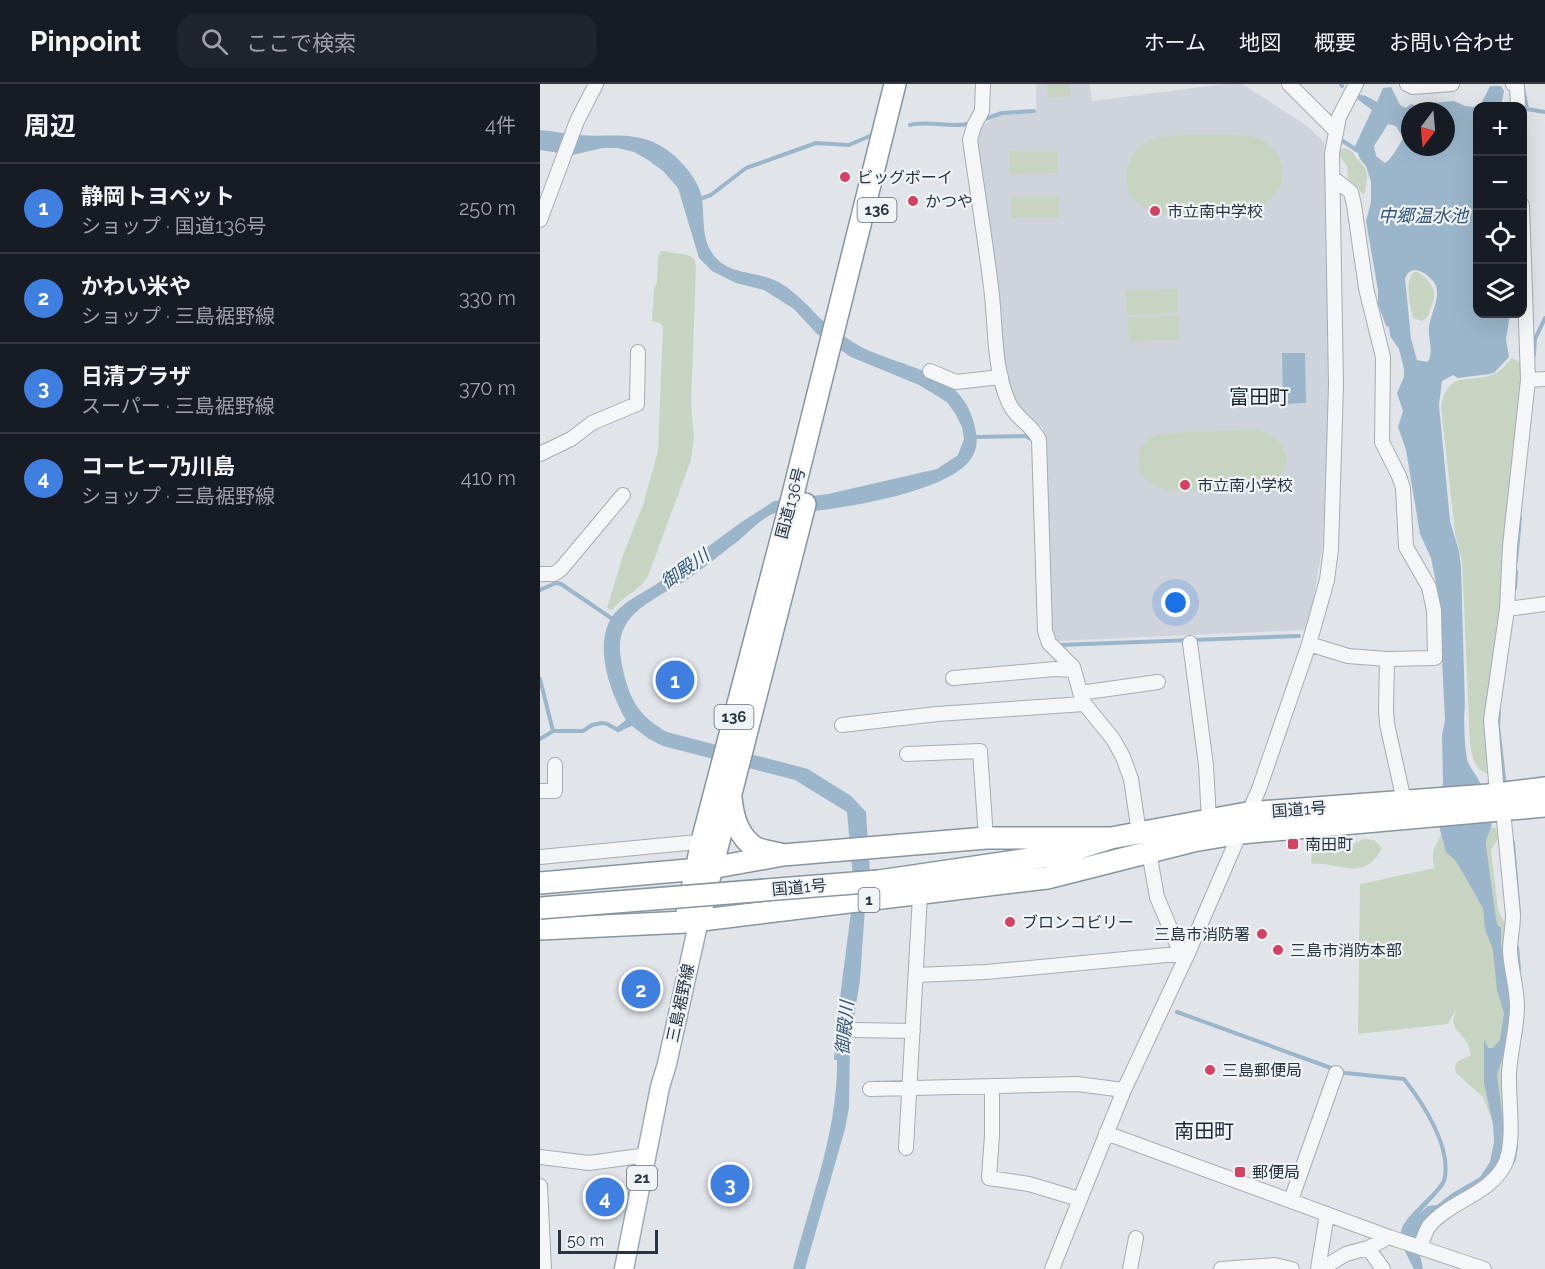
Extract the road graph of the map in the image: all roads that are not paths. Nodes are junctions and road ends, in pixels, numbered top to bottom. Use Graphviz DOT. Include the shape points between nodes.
graph roads {
  1 [pos="596,84"];
  2 [pos="894,84"];
  3 [pos="907,84"];
  4 [pos="983,84"];
  5 [pos="1289,84"];
  6 [pos="1356,84"];
  7 [pos="1407,84"];
  8 [pos="1452,84"];
  9 [pos="1513,84"];
  10 [pos="1518,102"];
  11 [pos="1335,130"];
  12 [pos="1334,178"];
  13 [pos="545,191"];
  14 [pos="1522,210"];
  15 [pos="540,220"];
  16 [pos="839,340"];
  17 [pos="638,352"];
  18 [pos="930,371"];
  19 [pos="1001,377"];
  20 [pos="1545,379"];
  21 [pos="1528,380"];
  22 [pos="540,454"];
  23 [pos="623,495"];
  24 [pos="798,505"];
  25 [pos="540,574"];
  26 [pos="1545,604"];
  27 [pos="1507,609"];
  28 [pos="1191,643"];
  29 [pos="1309,644"];
  30 [pos="1387,659"];
  31 [pos="1074,670"];
  32 [pos="953,678"];
  33 [pos="1158,682"];
  34 [pos="1082,698"];
  35 [pos="842,724"];
  36 [pos="906,754"];
  37 [pos="555,765"];
  38 [pos="1545,788"];
  39 [pos="540,792"];
  40 [pos="731,794"];
  41 [pos="1404,801"];
  42 [pos="1495,802"];
  43 [pos="1438,806"];
  44 [pos="1545,806"];
  45 [pos="1209,820"];
  46 [pos="1244,823"];
  47 [pos="1139,833"];
  48 [pos="986,838"];
  49 [pos="1111,838"];
  50 [pos="710,841"];
  51 [pos="1193,841"];
  52 [pos="1149,852"];
  53 [pos="783,855"];
  54 [pos="1057,855"];
  55 [pos="540,857"];
  56 [pos="703,869"];
  57 [pos="540,883"];
  58 [pos="920,895"];
  59 [pos="540,908"];
  60 [pos="692,921"];
  61 [pos="624,925"];
  62 [pos="540,929"];
  63 [pos="540,936"];
  64 [pos="1184,953"];
  65 [pos="916,975"];
  66 [pos="854,1030"];
  67 [pos="913,1031"];
  68 [pos="1336,1073"];
  69 [pos="992,1086"];
  70 [pos="909,1088"];
  71 [pos="870,1089"];
  72 [pos="1124,1090"];
  73 [pos="1106,1133"];
  74 [pos="906,1148"];
  75 [pos="647,1155"];
  76 [pos="540,1157"];
  77 [pos="540,1186"];
  78 [pos="1079,1199"];
  79 [pos="1292,1200"];
  80 [pos="1328,1214"];
  81 [pos="1136,1238"];
  82 [pos="1393,1238"];
  83 [pos="1420,1247"];
  84 [pos="1368,1248"];
  85 [pos="544,1269"];
  86 [pos="624,1269"];
  87 [pos="1052,1269"];
  88 [pos="1130,1269"];
  89 [pos="1221,1269"];
  90 [pos="1292,1269"];
  91 [pos="1319,1269"];
  92 [pos="1383,1269"];
  93 [pos="1484,1269"];
  1 -- 13 [label="street"];
  2 -- 16 [label="highway, 国道136号 / 136"];
  3 -- 16 [label="highway, 国道136号 / 136"];
  4 -- 19 [label="street" via="982,111 970,141"];
  5 -- 11 [label="street"];
  6 -- 11 [label="street"];
  7 -- 8 [label="street"];
  9 -- 10 [label="street"];
  11 -- 12 [label="street"];
  12 -- 29 [label="street" via="1336,385 1331,549 1328,580"];
  12 -- 30 [label="street" via="1351,192 1366,288 1383,357 1382,442 1403,488 1406,547 1425,578 1434,610 1435,658"];
  13 -- 15 [label="street"];
  14 -- 21 [label="street"];
  16 -- 24 [label="highway, 国道136号 / 136"];
  17 -- 22 [label="street" via="636,404 592,423"];
  18 -- 19 [label="street" via="956,382"];
  19 -- 31 [label="street" via="1014,414 1039,440 1045,631 1049,643"];
  20 -- 21 [label="street"];
  21 -- 27 [label="street"];
  23 -- 25 [label="street" via="561,568 554,574"];
  24 -- 40 [label="highway, 国道136号 / 136"];
  24 -- 50 [label="highway, 国道136号 / 136"];
  26 -- 27 [label="street"];
  27 -- 42 [label="street" via="1491,720"];
  28 -- 45 [label="street"];
  29 -- 30 [label="street" via="1348,656"];
  29 -- 46 [label="street"];
  30 -- 41 [label="street" via="1387,724"];
  31 -- 32 [label="street"];
  31 -- 34 [label="street"];
  33 -- 34 [label="street"];
  34 -- 35 [label="street"];
  34 -- 47 [label="street" via="1123,757 1131,779"];
  36 -- 48 [label="street" via="980,751"];
  37 -- 39 [label="street" via="555,791"];
  38 -- 42 [label="highway, 国道1号 / 1"];
  40 -- 50 [label="highway, 国道136号 / 136"];
  40 -- 53 [label="highway, 1" via="733,816 741,834 757,848"];
  41 -- 43 [label="highway, 国道1号 / 1"];
  41 -- 46 [label="highway, 国道1号 / 1"];
  42 -- 43 [label="highway, 国道1号 / 1"];
  42 -- 44 [label="highway, 国道1号 / 1"];
  42 -- 83 [label="street" via="1513,915 1510,948 1517,1004 1509,1073 1507,1156 1496,1175 1476,1193 1430,1224"];
  43 -- 46 [label="highway, 1"];
  45 -- 46 [label="highway, 国道1号 / 1"];
  45 -- 47 [label="highway, 国道1号 / 1"];
  46 -- 51 [label="highway, 1"];
  46 -- 64 [label="street"];
  47 -- 49 [label="highway, 国道1号 / 1"];
  48 -- 49 [label="highway, 1"];
  48 -- 53 [label="highway, 1"];
  49 -- 54 [label="highway, 国道1号 / 1"];
  50 -- 55 [label="street"];
  50 -- 56 [label="highway, 国道136号 / 136"];
  51 -- 52 [label="highway, 1"];
  51 -- 54 [label="highway, 国道1号 / 1"];
  52 -- 58 [label="highway, 1" via="1047,878"];
  52 -- 64 [label="street" via="1157,897"];
  53 -- 56 [label="highway, 1"];
  54 -- 59 [label="highway, 国道1号 / 1, bridge" via="879,880"];
  56 -- 57 [label="highway, 1"];
  56 -- 60 [label="highway, 国道136号 / 136"];
  58 -- 60 [label="highway, 1"];
  58 -- 65 [label="street"];
  60 -- 61 [label="highway, 1"];
  60 -- 75 [label="main road, 三島裾野線 / 21"];
  61 -- 62 [label="highway, 1"];
  61 -- 63 [label="street"];
  64 -- 65 [label="street"];
  64 -- 72 [label="street"];
  65 -- 67 [label="street"];
  66 -- 67 [label="street"];
  67 -- 70 [label="street"];
  68 -- 79 [label="street"];
  69 -- 70 [label="street"];
  69 -- 72 [label="street" via="1077,1084"];
  69 -- 78 [label="street" via="989,1178 1029,1184"];
  70 -- 71 [label="street"];
  70 -- 74 [label="street"];
  72 -- 73 [label="street"];
  73 -- 78 [label="street"];
  73 -- 79 [label="street"];
  75 -- 76 [label="street" via="589,1163"];
  75 -- 86 [label="main road, 三島裾野線 / 21"];
  77 -- 85 [label="street"];
  78 -- 87 [label="street"];
  79 -- 80 [label="street"];
  80 -- 82 [label="street"];
  80 -- 91 [label="street"];
  81 -- 88 [label="street"];
  82 -- 83 [label="street"];
  82 -- 84 [label="street"];
  83 -- 93 [label="street"];
  84 -- 91 [label="street" via="1346,1254"];
  84 -- 92 [label="street"];
  89 -- 90 [label="street" via="1274,1265"];
}
